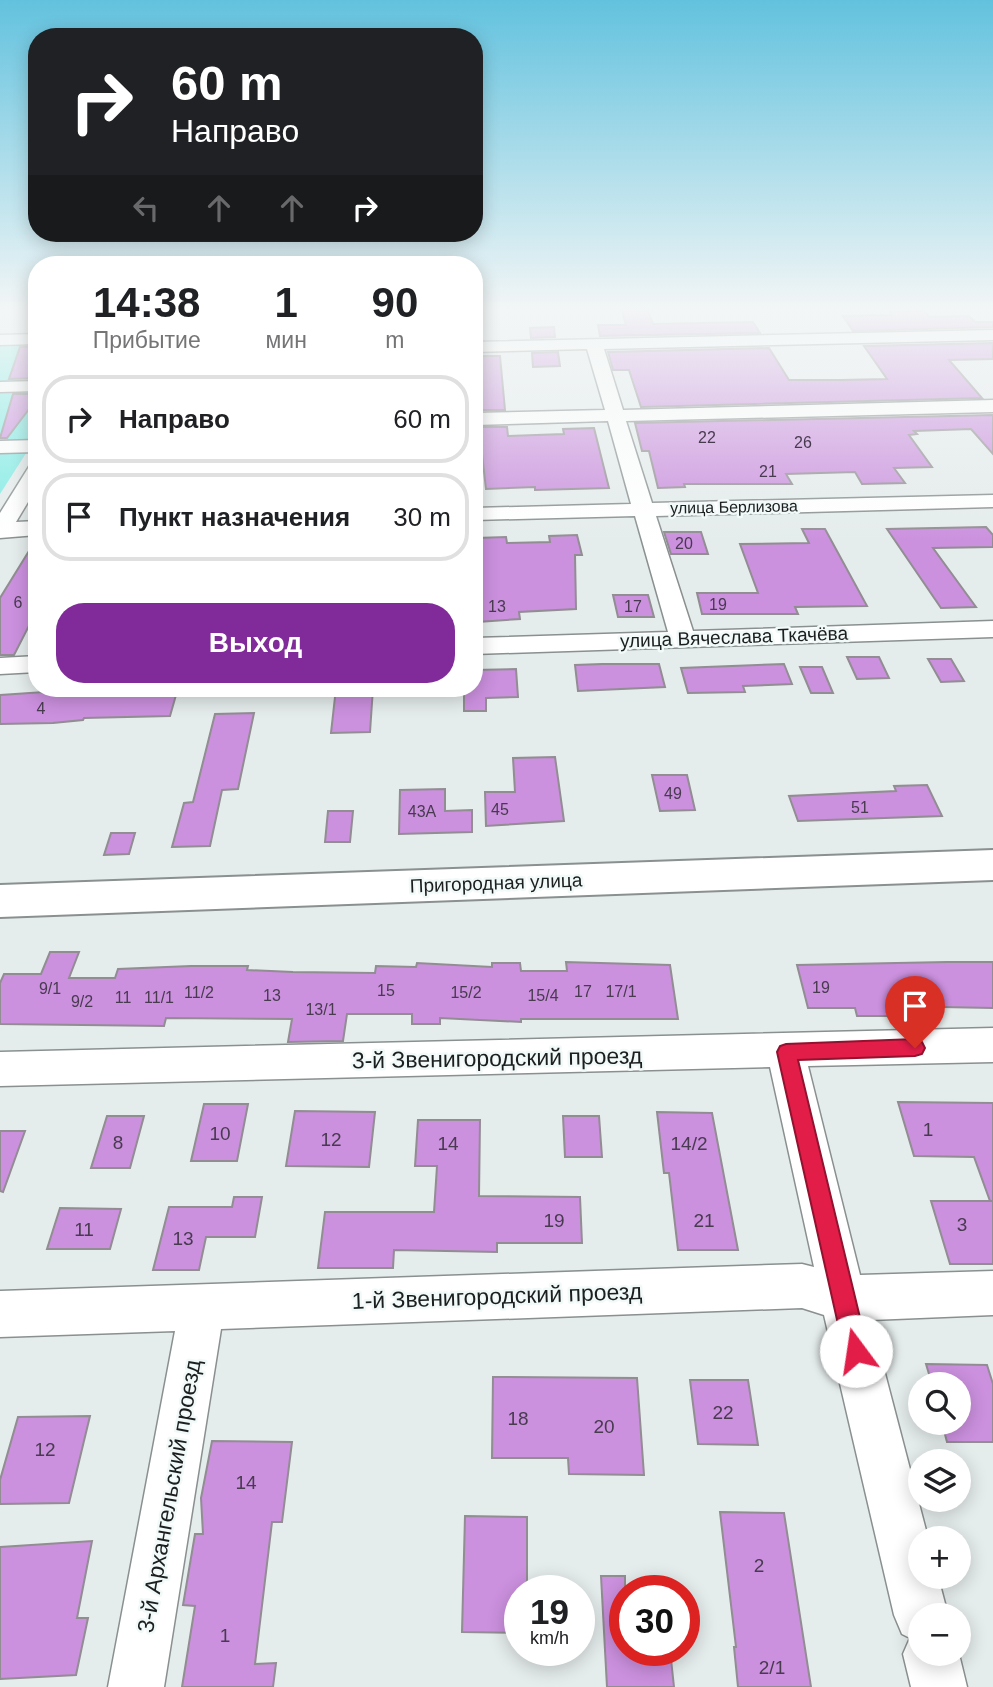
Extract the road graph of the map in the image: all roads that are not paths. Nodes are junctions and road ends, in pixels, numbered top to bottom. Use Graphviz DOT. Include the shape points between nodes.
graph roads {
  1 [pos="28,386"];
  2 [pos="606,386"];
  3 [pos="0,387"];
  4 [pos="993,405"];
  5 [pos="615,416"];
  6 [pos="483,419"];
  7 [pos="28,446"];
  8 [pos="0,447"];
  9 [pos="28,483"];
  10 [pos="993,501"];
  11 [pos="644,509"];
  12 [pos="483,514"];
  13 [pos="3,521"];
  14 [pos="28,526"];
  15 [pos="993,629"];
  16 [pos="682,638"];
  17 [pos="483,646"];
  18 [pos="28,664"];
  19 [pos="0,666"];
  20 [pos="993,864"];
  21 [pos="0,901"];
  22 [pos="993,1045"];
  23 [pos="786,1052"];
  24 [pos="0,1069"];
  25 [pos="993,1293"];
  26 [pos="843,1298"];
  27 [pos="202,1305"];
  28 [pos="0,1314"];
  29 [pos="918,1603"];
  30 [pos="934,1666"];
  31 [pos="136,1687"];
  32 [pos="939,1687"];
  1 -- 3 [label="street"];
  2 -- 5 [label="street"];
  4 -- 5 [label="street"];
  5 -- 6 [label="street"];
  5 -- 11 [label="street"];
  7 -- 8 [label="street"];
  9 -- 13 [label="street"];
  10 -- 11 [label="street, улица Берлизова"];
  11 -- 12 [label="street, улица Берлизова"];
  11 -- 16 [label="street"];
  13 -- 14 [label="street"];
  15 -- 16 [label="street, улица Вячеслава Ткачёва"];
  16 -- 17 [label="street, улица Вячеслава Ткачёва"];
  18 -- 19 [label="street"];
  20 -- 21 [label="street, Пригородная улица"];
  22 -- 23 [label="street, 3-й Звенигородский проезд"];
  23 -- 24 [label="street, 3-й Звенигородский проезд"];
  23 -- 26 [label="street"];
  25 -- 26 [label="street, 1-й Звенигородский проезд"];
  26 -- 27 [label="street, 1-й Звенигородский проезд" via="802,1286"];
  26 -- 29 [label="street"];
  27 -- 28 [label="street, 1-й Звенигородский проезд"];
  27 -- 31 [label="street, 3-й Архангельский проезд"];
  30 -- 32 [label="street"];
}
